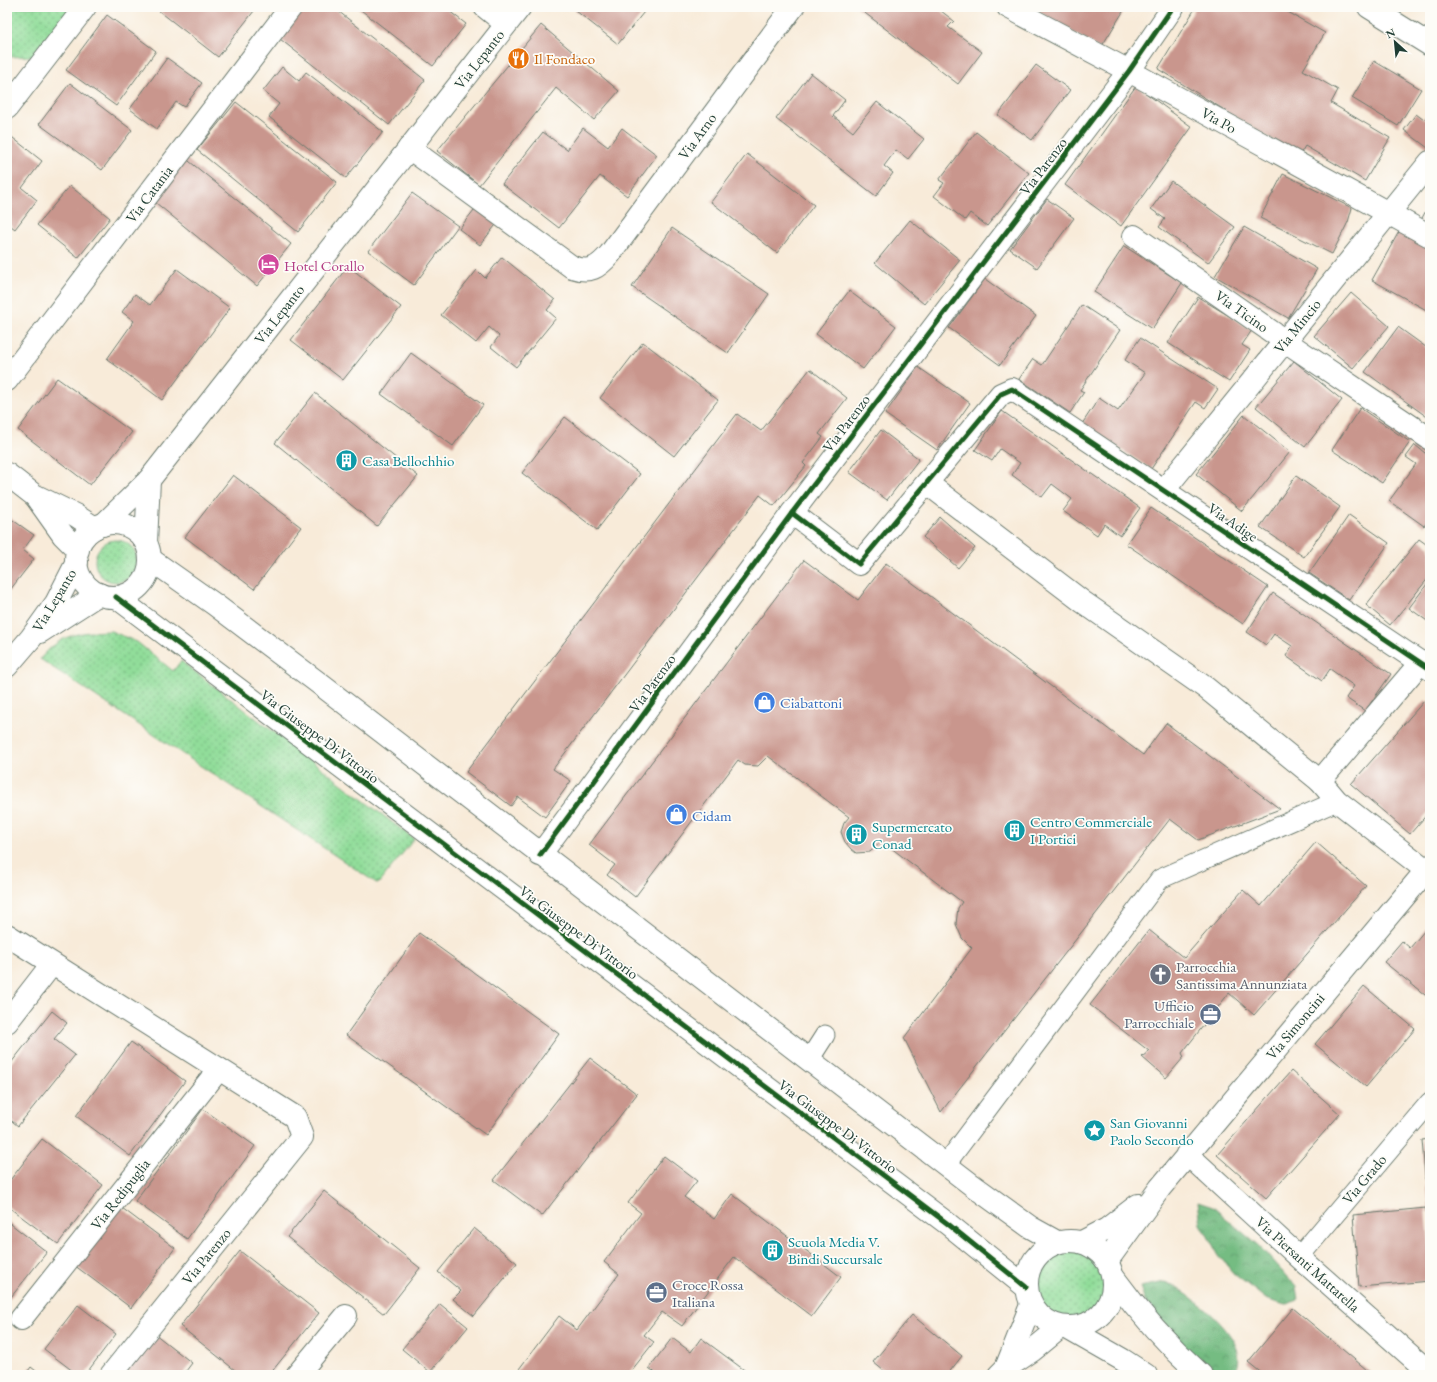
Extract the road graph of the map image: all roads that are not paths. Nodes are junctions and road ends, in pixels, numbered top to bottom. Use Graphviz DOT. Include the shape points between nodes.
graph roads {
  1 [pos="85,7"];
  2 [pos="291,7"];
  3 [pos="485,7"];
  4 [pos="520,7"];
  5 [pos="793,7"];
  6 [pos="1008,7"];
  7 [pos="1173,7"];
  8 [pos="1369,7"];
  9 [pos="506,24"];
  10 [pos="1430,45"];
  11 [pos="1129,71"];
  12 [pos="9,101"];
  13 [pos="409,148"];
  14 [pos="1430,162"];
  15 [pos="1389,213"];
  16 [pos="1134,236"];
  17 [pos="1430,236"];
  18 [pos="1285,342"];
  19 [pos="7,380"];
  20 [pos="1430,439"];
  21 [pos="7,474"];
  22 [pos="149,480"];
  23 [pos="928,484"];
  24 [pos="1164,490"];
  25 [pos="34,495"];
  26 [pos="792,513"];
  27 [pos="99,527"];
  28 [pos="148,551"];
  29 [pos="78,556"];
  30 [pos="107,596"];
  31 [pos="31,638"];
  32 [pos="7,666"];
  33 [pos="1425,666"];
  34 [pos="1320,781"];
  35 [pos="1337,801"];
  36 [pos="540,855"];
  37 [pos="1429,870"];
  38 [pos="7,935"];
  39 [pos="52,964"];
  40 [pos="7,1022"];
  41 [pos="825,1035"];
  42 [pos="809,1060"];
  43 [pos="219,1069"];
  44 [pos="1430,1102"];
  45 [pos="1187,1154"];
  46 [pos="946,1164"];
  47 [pos="1160,1188"];
  48 [pos="1057,1242"];
  49 [pos="1082,1242"];
  50 [pos="1299,1257"];
  51 [pos="1110,1270"];
  52 [pos="1028,1296"];
  53 [pos="346,1316"];
  54 [pos="21,1319"];
  55 [pos="1064,1328"];
  56 [pos="1003,1371"];
  57 [pos="1430,1373"];
  58 [pos="111,1375"];
  59 [pos="297,1375"];
  60 [pos="1146,1375"];
  61 [pos="1201,1375"];
  1 -- 12 [label="street"];
  2 -- 19 [label="street, Via Catania"];
  3 -- 9 [label="street"];
  4 -- 9 [label="street, Via Lepanto"];
  5 -- 13 [label="street, Via Arno" via="601,265 590,270 572,267"];
  6 -- 11 [label="street, Via Po"];
  7 -- 11 [label="street, Via Parenzo"];
  8 -- 10 [label="street"];
  9 -- 13 [label="street, Via Lepanto"];
  11 -- 15 [label="street, Via Po"];
  11 -- 26 [label="street, Via Parenzo"];
  13 -- 22 [label="street, Via Lepanto"];
  14 -- 15 [label="street, Via Mincio"];
  15 -- 17 [label="street, Via Po"];
  15 -- 18 [label="street, Via Mincio"];
  16 -- 18 [label="street, Via Ticino"];
  18 -- 20 [label="street, Via Ticino"];
  18 -- 24 [label="street, Via Mincio"];
  21 -- 25 [label="street"];
  22 -- 27 [label="street, Via Lepanto"];
  22 -- 28 [label="street"];
  23 -- 24 [label="street, Via Adige" via="1001,394 1012,389"];
  23 -- 26 [label="street" via="859,564"];
  23 -- 34 [label="street" via="1083,602 1206,688"];
  24 -- 33 [label="street, Via Adige"];
  25 -- 27 [label="street"];
  25 -- 29 [label="street"];
  26 -- 36 [label="street, Via Parenzo"];
  27 -- 28 [label="street" via="122,525 132,528 140,534"];
  27 -- 29 [label="street" via="87,534"];
  28 -- 30 [label="street" via="149,570 144,581 127,595"];
  28 -- 36 [label="street"];
  29 -- 30 [label="street" via="83,582 90,589"];
  29 -- 31 [label="street, Via Lepanto" via="56,603"];
  30 -- 31 [label="street, Via Lepanto"];
  30 -- 52 [label="street, Via Giuseppe Di Vittorio" via="948,1224"];
  31 -- 32 [label="street, Via Lepanto"];
  33 -- 34 [label="street"];
  34 -- 35 [label="street"];
  35 -- 37 [label="street"];
  35 -- 46 [label="lane" via="1160,879"];
  36 -- 42 [label="street"];
  37 -- 45 [label="street, Via Simoncini"];
  38 -- 39 [label="street"];
  39 -- 40 [label="street"];
  39 -- 43 [label="street"];
  41 -- 42 [label="lane"];
  42 -- 46 [label="street"];
  43 -- 54 [label="street, Via Redipuglia"];
  43 -- 58 [label="street, Via Parenzo" via="295,1117 302,1137"];
  44 -- 50 [label="lane, Via Grado"];
  45 -- 47 [label="street, Via Simoncini"];
  45 -- 50 [label="street, Via Piersanti Mattarella"];
  46 -- 48 [label="street" via="1030,1227"];
  47 -- 49 [label="street, Via Simoncini" via="1107,1229"];
  47 -- 51 [label="street, Via Simoncini"];
  48 -- 49 [label="street"];
  48 -- 52 [label="street" via="1044,1249 1034,1259 1028,1272"];
  49 -- 51 [label="street" via="1100,1252"];
  50 -- 57 [label="street, Via Piersanti Mattarella"];
  51 -- 55 [label="street" via="1113,1291 1102,1314 1086,1325"];
  51 -- 61 [label="street" via="1140,1314"];
  52 -- 55 [label="street" via="1038,1315 1049,1323"];
  52 -- 56 [label="street"];
  53 -- 59 [label="street"];
  55 -- 56 [label="street"];
  55 -- 60 [label="street"];
}
